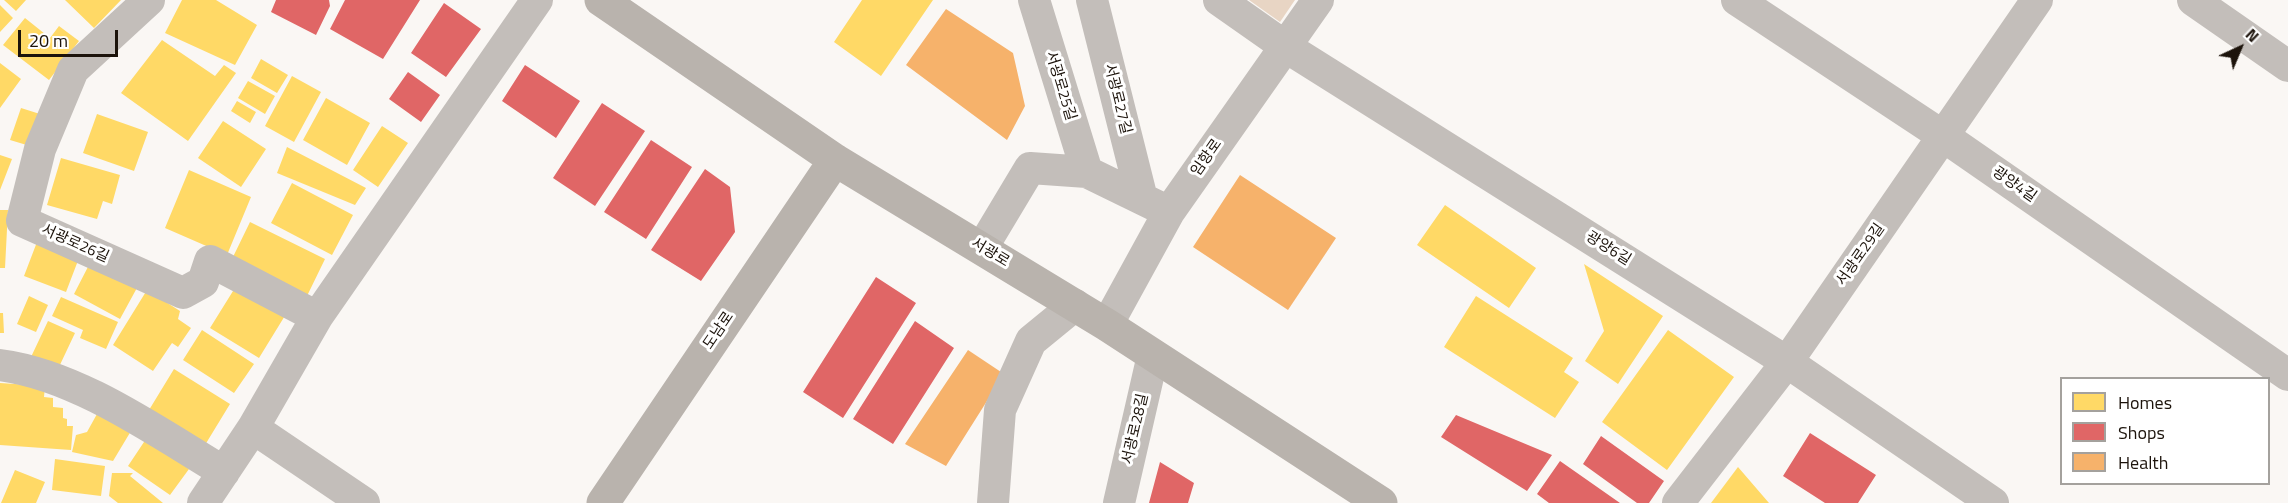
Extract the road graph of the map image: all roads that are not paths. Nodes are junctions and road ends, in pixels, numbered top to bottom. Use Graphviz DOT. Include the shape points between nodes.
graph roads {
  1 [pos="149,0"];
  2 [pos="537,0"];
  3 [pos="600,0"];
  4 [pos="1034,0"];
  5 [pos="1092,0"];
  6 [pos="1220,0"];
  7 [pos="1318,0"];
  8 [pos="1737,0"];
  9 [pos="2037,0"];
  10 [pos="2193,0"];
  11 [pos="1286,47"];
  12 [pos="2288,66"];
  13 [pos="1943,136"];
  14 [pos="835,160"];
  15 [pos="1087,172"];
  16 [pos="1155,205"];
  17 [pos="981,248"];
  18 [pos="1075,305"];
  19 [pos="317,317"];
  20 [pos="1107,325"];
  21 [pos="1153,355"];
  22 [pos="1787,362"];
  23 [pos="0,366"];
  24 [pos="2288,375"];
  25 [pos="253,428"];
  26 [pos="224,472"];
  27 [pos="612,500"];
  28 [pos="203,503"];
  29 [pos="364,503"];
  30 [pos="993,503"];
  31 [pos="1119,503"];
  32 [pos="1381,503"];
  33 [pos="1678,503"];
  34 [pos="1993,503"];
  1 -- 19 [label="street, 서광로26길" via="73,70 40,149 22,221 183,293 203,282 210,261"];
  2 -- 19 [label="street"];
  3 -- 14 [label="main road, 서광로"];
  4 -- 15 [label="street, 서광로25길"];
  5 -- 16 [label="street, 서광로27길"];
  6 -- 11 [label="street, 광양6길"];
  7 -- 11 [label="street, 임항로"];
  8 -- 13 [label="street, 광양4길"];
  9 -- 13 [label="street, 서광로29길"];
  10 -- 12 [label="street"];
  11 -- 16 [label="street, 임항로"];
  11 -- 22 [label="street, 광양6길"];
  13 -- 22 [label="street, 서광로29길"];
  13 -- 24 [label="street, 광양4길"];
  14 -- 17 [label="main road, 서광로"];
  14 -- 27 [label="main road, 도남로"];
  15 -- 16 [label="street"];
  15 -- 17 [label="street" via="1030,168"];
  16 -- 20 [label="street, 임항로"];
  17 -- 18 [label="main road, 서광로"];
  18 -- 20 [label="main road, 서광로"];
  18 -- 30 [label="street" via="1031,341 1000,410"];
  19 -- 25 [label="street"];
  20 -- 21 [label="main road, 서광로"];
  21 -- 31 [label="street, 서광로28길"];
  21 -- 32 [label="main road, 서광로"];
  22 -- 33 [label="street, 서광로29길"];
  22 -- 34 [label="street, 광양6길"];
  23 -- 26 [label="street" via="26,369 103,400"];
  25 -- 26 [label="street"];
  25 -- 29 [label="street"];
  26 -- 28 [label="street"];
}
